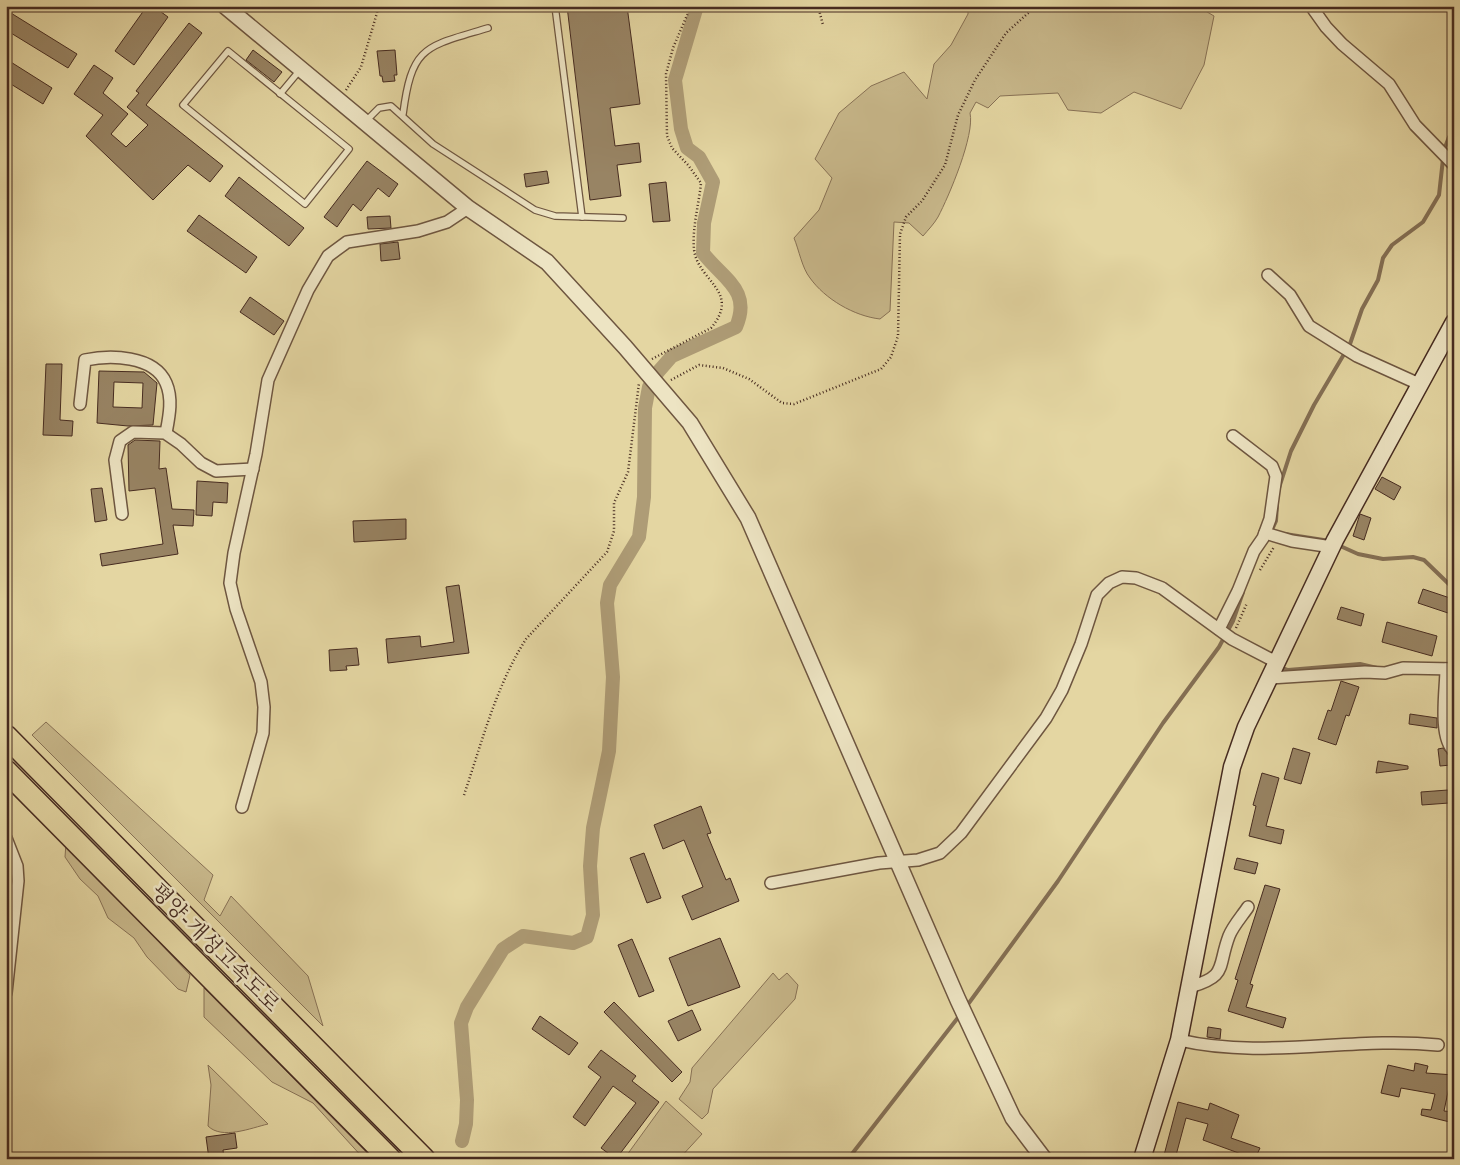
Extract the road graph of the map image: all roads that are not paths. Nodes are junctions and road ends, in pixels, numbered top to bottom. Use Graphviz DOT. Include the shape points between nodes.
graph roads {
  1 [pos="225,6"];
  2 [pos="555,6"];
  3 [pos="1311,6"];
  4 [pos="488,28"];
  5 [pos="301,68"];
  6 [pos="280,94"];
  7 [pos="403,114"];
  8 [pos="366,122"];
  9 [pos="1454,165"];
  10 [pos="468,208"];
  11 [pos="582,217"];
  12 [pos="623,218"];
  13 [pos="1268,275"];
  14 [pos="1454,322"];
  15 [pos="1419,384"];
  16 [pos="80,404"];
  17 [pos="166,433"];
  18 [pos="1233,436"];
  19 [pos="253,469"];
  20 [pos="122,514"];
  21 [pos="1265,533"];
  22 [pos="1333,544"];
  23 [pos="1219,629"];
  24 [pos="1275,668"];
  25 [pos="1450,669"];
  26 [pos="6,736"];
  27 [pos="1454,751"];
  28 [pos="6,771"];
  29 [pos="242,808"];
  30 [pos="6,838"];
  31 [pos="900,862"];
  32 [pos="771,883"];
  33 [pos="1248,907"];
  34 [pos="1190,987"];
  35 [pos="6,993"];
  36 [pos="1179,1040"];
  37 [pos="1438,1045"];
  38 [pos="390,1159"];
  39 [pos="424,1159"];
  40 [pos="1044,1159"];
  41 [pos="1142,1159"];
  1 -- 5 [label="street"];
  2 -- 11 [label="lane"];
  3 -- 9 [label="street" via="1342,44 1389,84 1415,126"];
  4 -- 7 [label="lane" via="445,41 425,51 416,60 407,82"];
  5 -- 6 [label="lane"];
  5 -- 8 [label="street"];
  6 -- 6 [label="lane" via="228,51 184,106 305,204 349,149"];
  7 -- 8 [label="lane" via="386,106 379,108"];
  7 -- 11 [label="lane" via="433,144 535,210 555,216"];
  8 -- 10 [label="street"];
  10 -- 19 [label="street" via="447,222 418,231 347,242 328,256 308,290 268,380"];
  10 -- 31 [label="street" via="547,262 690,423 748,518"];
  11 -- 12 [label="lane"];
  13 -- 15 [label="street" via="1290,295 1309,326 1357,356"];
  14 -- 15 [label="main road"];
  15 -- 22 [label="main road"];
  16 -- 17 [label="street" via="85,360 101,357 127,359 150,366 166,382 171,409"];
  17 -- 19 [label="street" via="201,463 216,471"];
  17 -- 20 [label="street" via="133,432 120,441 115,460"];
  18 -- 21 [label="street" via="1272,466 1276,476"];
  19 -- 29 [label="street" via="230,583 261,682 264,707 263,733"];
  21 -- 22 [label="street"];
  21 -- 23 [label="street"];
  22 -- 24 [label="main road"];
  23 -- 24 [label="street"];
  23 -- 31 [label="street" via="1162,588 1136,578 1122,577 1109,583 1097,595 1062,690 1026,749 961,833 940,853"];
  24 -- 25 [label="street" via="1385,673 1403,668"];
  24 -- 34 [label="main road" via="1246,727 1232,767"];
  25 -- 27 [label="street" via="1445,727 1447,743"];
  26 -- 39 [label="highway, 평양-개성고속도로"];
  28 -- 38 [label="highway, 평양-개성고속도로"];
  30 -- 35 [label="street" via="18,866"];
  31 -- 32 [label="street"];
  31 -- 40 [label="street" via="958,1000 1013,1118"];
  33 -- 34 [label="street" via="1230,935 1219,973 1210,981"];
  34 -- 36 [label="main road"];
  36 -- 37 [label="street" via="1243,1050"];
  36 -- 41 [label="main road"];
}
